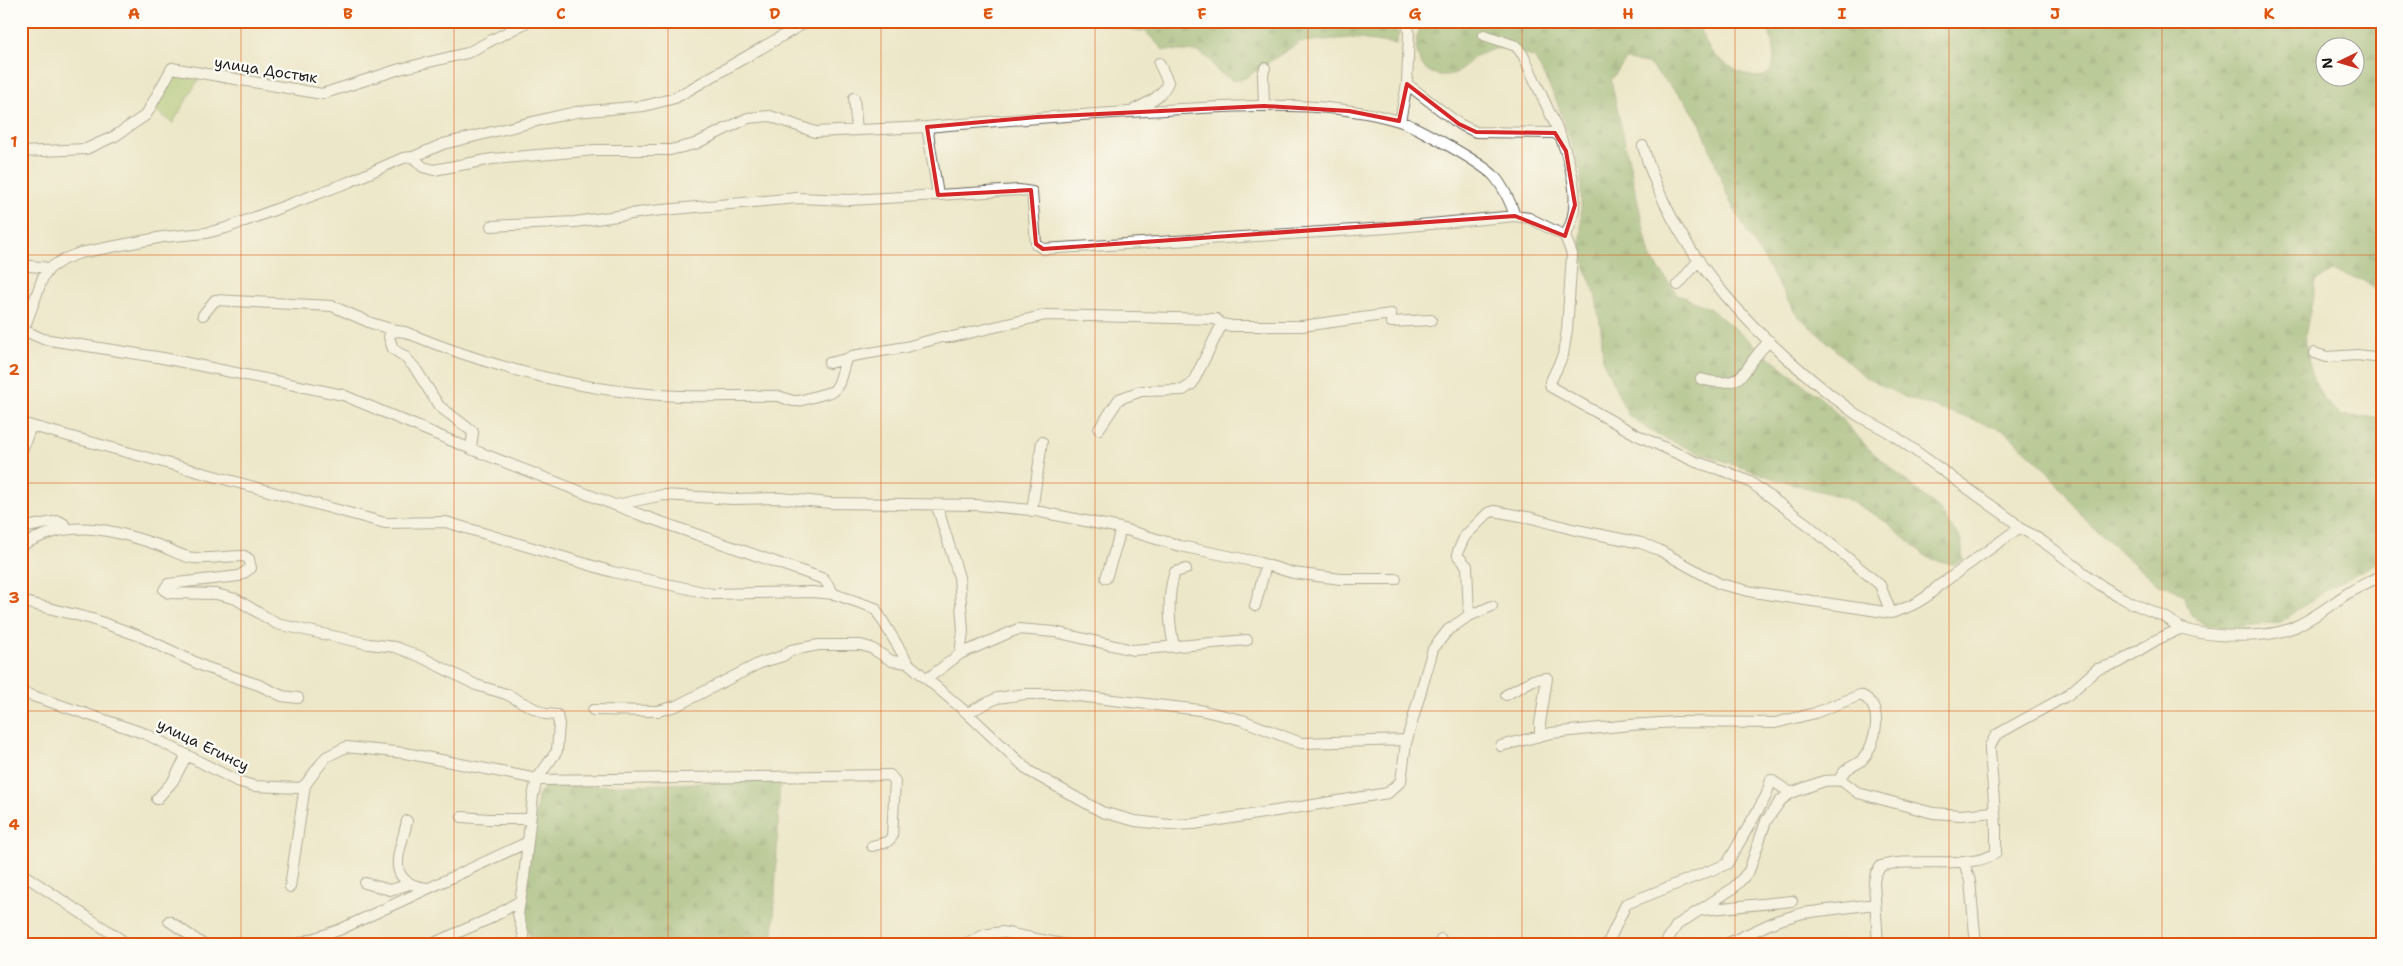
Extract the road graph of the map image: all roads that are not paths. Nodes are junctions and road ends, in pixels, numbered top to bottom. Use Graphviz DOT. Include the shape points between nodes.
graph roads {
  1 [pos="529,21"];
  2 [pos="808,21"];
  3 [pos="1407,21"];
  4 [pos="1484,35"];
  5 [pos="1159,63"];
  6 [pos="1265,68"];
  7 [pos="1407,84"];
  8 [pos="854,98"];
  9 [pos="1264,106"];
  10 [pos="1129,112"];
  11 [pos="1400,121"];
  12 [pos="927,127"];
  13 [pos="857,130"];
  14 [pos="1558,132"];
  15 [pos="1643,146"];
  16 [pos="21,152"];
  17 [pos="413,157"];
  18 [pos="938,196"];
  19 [pos="1515,216"];
  20 [pos="491,226"];
  21 [pos="1565,236"];
  22 [pos="1699,260"];
  23 [pos="25,264"];
  24 [pos="50,268"];
  25 [pos="43,277"];
  26 [pos="1678,284"];
  27 [pos="26,313"];
  28 [pos="203,315"];
  29 [pos="1431,320"];
  30 [pos="1222,324"];
  31 [pos="379,325"];
  32 [pos="22,329"];
  33 [pos="397,331"];
  34 [pos="390,341"];
  35 [pos="1770,341"];
  36 [pos="2314,353"];
  37 [pos="2382,358"];
  38 [pos="846,359"];
  39 [pos="829,362"];
  40 [pos="1700,379"];
  41 [pos="26,424"];
  42 [pos="1099,429"];
  43 [pos="1042,442"];
  44 [pos="472,449"];
  45 [pos="21,454"];
  46 [pos="616,506"];
  47 [pos="937,506"];
  48 [pos="1032,511"];
  49 [pos="2014,526"];
  50 [pos="21,528"];
  51 [pos="1120,528"];
  52 [pos="64,529"];
  53 [pos="21,546"];
  54 [pos="1266,565"];
  55 [pos="1186,569"];
  56 [pos="2382,575"];
  57 [pos="1106,578"];
  58 [pos="1396,579"];
  59 [pos="834,594"];
  60 [pos="21,601"];
  61 [pos="1255,606"];
  62 [pos="1492,606"];
  63 [pos="1891,613"];
  64 [pos="1470,616"];
  65 [pos="2182,628"];
  66 [pos="1247,640"];
  67 [pos="1174,647"];
  68 [pos="960,654"];
  69 [pos="908,663"];
  70 [pos="927,679"];
  71 [pos="21,692"];
  72 [pos="1506,695"];
  73 [pos="298,698"];
  74 [pos="593,710"];
  75 [pos="967,713"];
  76 [pos="1540,735"];
  77 [pos="1407,740"];
  78 [pos="1501,746"];
  79 [pos="187,755"];
  80 [pos="537,780"];
  81 [pos="1838,781"];
  82 [pos="305,784"];
  83 [pos="1791,793"];
  84 [pos="157,799"];
  85 [pos="1994,812"];
  86 [pos="462,817"];
  87 [pos="530,818"];
  88 [pos="407,821"];
  89 [pos="528,842"];
  90 [pos="872,846"];
  91 [pos="1964,862"];
  92 [pos="21,873"];
  93 [pos="365,883"];
  94 [pos="410,884"];
  95 [pos="290,887"];
  96 [pos="427,888"];
  97 [pos="520,901"];
  98 [pos="1792,901"];
  99 [pos="1874,904"];
  100 [pos="1698,910"];
  101 [pos="169,921"];
  102 [pos="993,933"];
  103 [pos="300,943"];
  104 [pos="129,945"];
  105 [pos="204,945"];
  106 [pos="429,945"];
  107 [pos="526,945"];
  108 [pos="965,945"];
  109 [pos="989,945"];
  110 [pos="1067,945"];
  111 [pos="1607,945"];
  112 [pos="1664,945"];
  113 [pos="1724,945"];
  114 [pos="1878,945"];
  115 [pos="1976,945"];
  1 -- 16 [label="street, улица Достык" via="467,54 400,69 322,94 172,68 146,115 115,136 86,149"];
  2 -- 17 [label="street" via="662,103 576,112 474,135"];
  3 -- 7 [label="street"];
  4 -- 14 [label="street" via="1516,46 1520,51"];
  5 -- 10 [label="street" via="1168,82 1166,89"];
  6 -- 9 [label="street"];
  7 -- 11 [label="street"];
  7 -- 14 [label="street" via="1458,124 1476,132"];
  8 -- 13 [label="street"];
  9 -- 10 [label="street"];
  9 -- 11 [label="street" via="1348,111"];
  10 -- 12 [label="street"];
  11 -- 19 [label="street" via="1474,160 1494,176"];
  12 -- 13 [label="street"];
  12 -- 18 [label="street"];
  13 -- 17 [label="street" via="815,132 770,116 748,118 695,144 670,150 595,150 492,159 434,170"];
  14 -- 21 [label="street" via="1574,188 1575,205"];
  15 -- 22 [label="street" via="1661,197"];
  17 -- 24 [label="street" via="403,158 226,228 80,253"];
  18 -- 19 [label="street" via="1019,190 1032,192 1036,244 1043,249 1388,228"];
  18 -- 20 [label="street" via="850,200 797,198 652,211 575,222"];
  19 -- 21 [label="street" via="1529,218"];
  21 -- 63 [label="street" via="1572,254 1567,330 1551,387 1637,435 1750,482 1880,585"];
  22 -- 26 [label="street"];
  22 -- 35 [label="street" via="1720,288"];
  23 -- 24 [label="street"];
  23 -- 25 [label="street"];
  24 -- 25 [label="street"];
  25 -- 27 [label="street"];
  27 -- 32 [label="street"];
  28 -- 31 [label="street" via="215,300 262,301 332,306"];
  29 -- 30 [label="street" via="1390,322 1391,314 1291,326"];
  30 -- 38 [label="street" via="1216,319 1046,314"];
  30 -- 42 [label="street" via="1192,384 1183,390 1141,392 1119,398"];
  31 -- 33 [label="street"];
  31 -- 34 [label="street"];
  32 -- 44 [label="street" via="43,339 163,358 343,395"];
  33 -- 34 [label="street" via="391,333"];
  33 -- 38 [label="street" via="477,359 546,377 659,395 778,396 793,401 811,398 834,392"];
  34 -- 44 [label="street" via="394,349 415,368 439,406 473,432"];
  35 -- 40 [label="street" via="1742,376 1732,382 1723,384"];
  35 -- 49 [label="street" via="1820,388 1855,414 1894,435"];
  36 -- 37 [label="street" via="2327,357 2357,354"];
  38 -- 39 [label="street"];
  41 -- 45 [label="street"];
  41 -- 59 [label="street" via="385,523 446,522 661,584 712,594"];
  43 -- 48 [label="street"];
  44 -- 46 [label="street"];
  46 -- 47 [label="street" via="663,495"];
  46 -- 59 [label="street" via="824,579"];
  47 -- 48 [label="street" via="977,505"];
  47 -- 68 [label="street" via="958,577 963,632"];
  48 -- 51 [label="street"];
  49 -- 63 [label="street" via="1993,548 1926,598"];
  49 -- 65 [label="street" via="2032,534 2112,593"];
  50 -- 52 [label="street" via="60,521"];
  51 -- 54 [label="street" via="1180,546"];
  51 -- 57 [label="street"];
  52 -- 53 [label="street"];
  52 -- 80 [label="street" via="112,530 193,558 244,556 249,559 251,568 240,576 168,584 164,590 169,593 216,594 236,599 277,624 395,647 545,714 557,715 560,724 557,751"];
  54 -- 58 [label="street" via="1315,577"];
  54 -- 61 [label="street"];
  55 -- 67 [label="street" via="1174,572 1171,581 1170,623"];
  56 -- 65 [label="street" via="2294,628 2276,633 2237,636"];
  59 -- 69 [label="street" via="875,608"];
  60 -- 73 [label="street" via="53,607 140,636 205,667 282,696"];
  62 -- 64 [label="street"];
  63 -- 64 [label="street" via="1720,584 1641,543 1494,511 1488,513 1466,536 1458,551 1458,556 1467,566"];
  64 -- 77 [label="street" via="1448,630 1433,649"];
  65 -- 85 [label="street" via="2118,663 2097,670 2063,698 1996,735 1990,746"];
  66 -- 67 [label="street"];
  67 -- 68 [label="street" via="1133,650 1055,632 1018,629"];
  68 -- 70 [label="street"];
  69 -- 70 [label="street"];
  69 -- 74 [label="street" via="892,661 861,645 804,646 760,663 667,709 646,712"];
  70 -- 75 [label="street"];
  71 -- 79 [label="street, улица Егинсу" via="146,734"];
  72 -- 76 [label="street" via="1533,680 1547,678"];
  75 -- 77 [label="street" via="997,698 1061,694 1200,710 1242,720 1301,743"];
  75 -- 77 [label="street" via="1029,771 1102,812 1135,821 1170,825 1194,824 1388,792 1401,782"];
  76 -- 78 [label="street"];
  76 -- 81 [label="street" via="1662,723 1774,723 1815,713 1860,695 1867,697 1872,703 1876,732 1862,760 1845,771"];
  79 -- 82 [label="street, улица Егинсу" via="224,776 254,786 299,788"];
  79 -- 84 [label="street" via="173,781"];
  80 -- 82 [label="street" via="405,753 346,747 326,757"];
  80 -- 87 [label="street"];
  80 -- 90 [label="street" via="890,775 895,781 892,837 887,842"];
  81 -- 83 [label="street" via="1824,781"];
  81 -- 85 [label="street" via="1858,792 1933,813"];
  82 -- 95 [label="street"];
  83 -- 100 [label="street" via="1781,800 1766,821 1749,871 1732,889"];
  83 -- 111 [label="street" via="1771,780 1766,796 1727,864 1626,904"];
  85 -- 91 [label="street" via="1996,852 1979,862"];
  86 -- 87 [label="street"];
  87 -- 89 [label="street"];
  88 -- 94 [label="street" via="397,866 402,879"];
  89 -- 96 [label="street"];
  89 -- 97 [label="street"];
  91 -- 99 [label="street" via="1907,861 1881,866 1874,882"];
  91 -- 115 [label="street" via="1970,881"];
  92 -- 104 [label="street"];
  93 -- 94 [label="street" via="390,890"];
  94 -- 96 [label="street"];
  96 -- 103 [label="street" via="339,930"];
  97 -- 106 [label="street" via="490,919"];
  97 -- 107 [label="street" via="518,914"];
  98 -- 100 [label="street"];
  99 -- 113 [label="street" via="1803,912"];
  99 -- 114 [label="street"];
  100 -- 112 [label="street" via="1677,925"];
  101 -- 105 [label="street"];
  102 -- 108 [label="street"];
  102 -- 109 [label="street"];
  102 -- 110 [label="street"];
}
